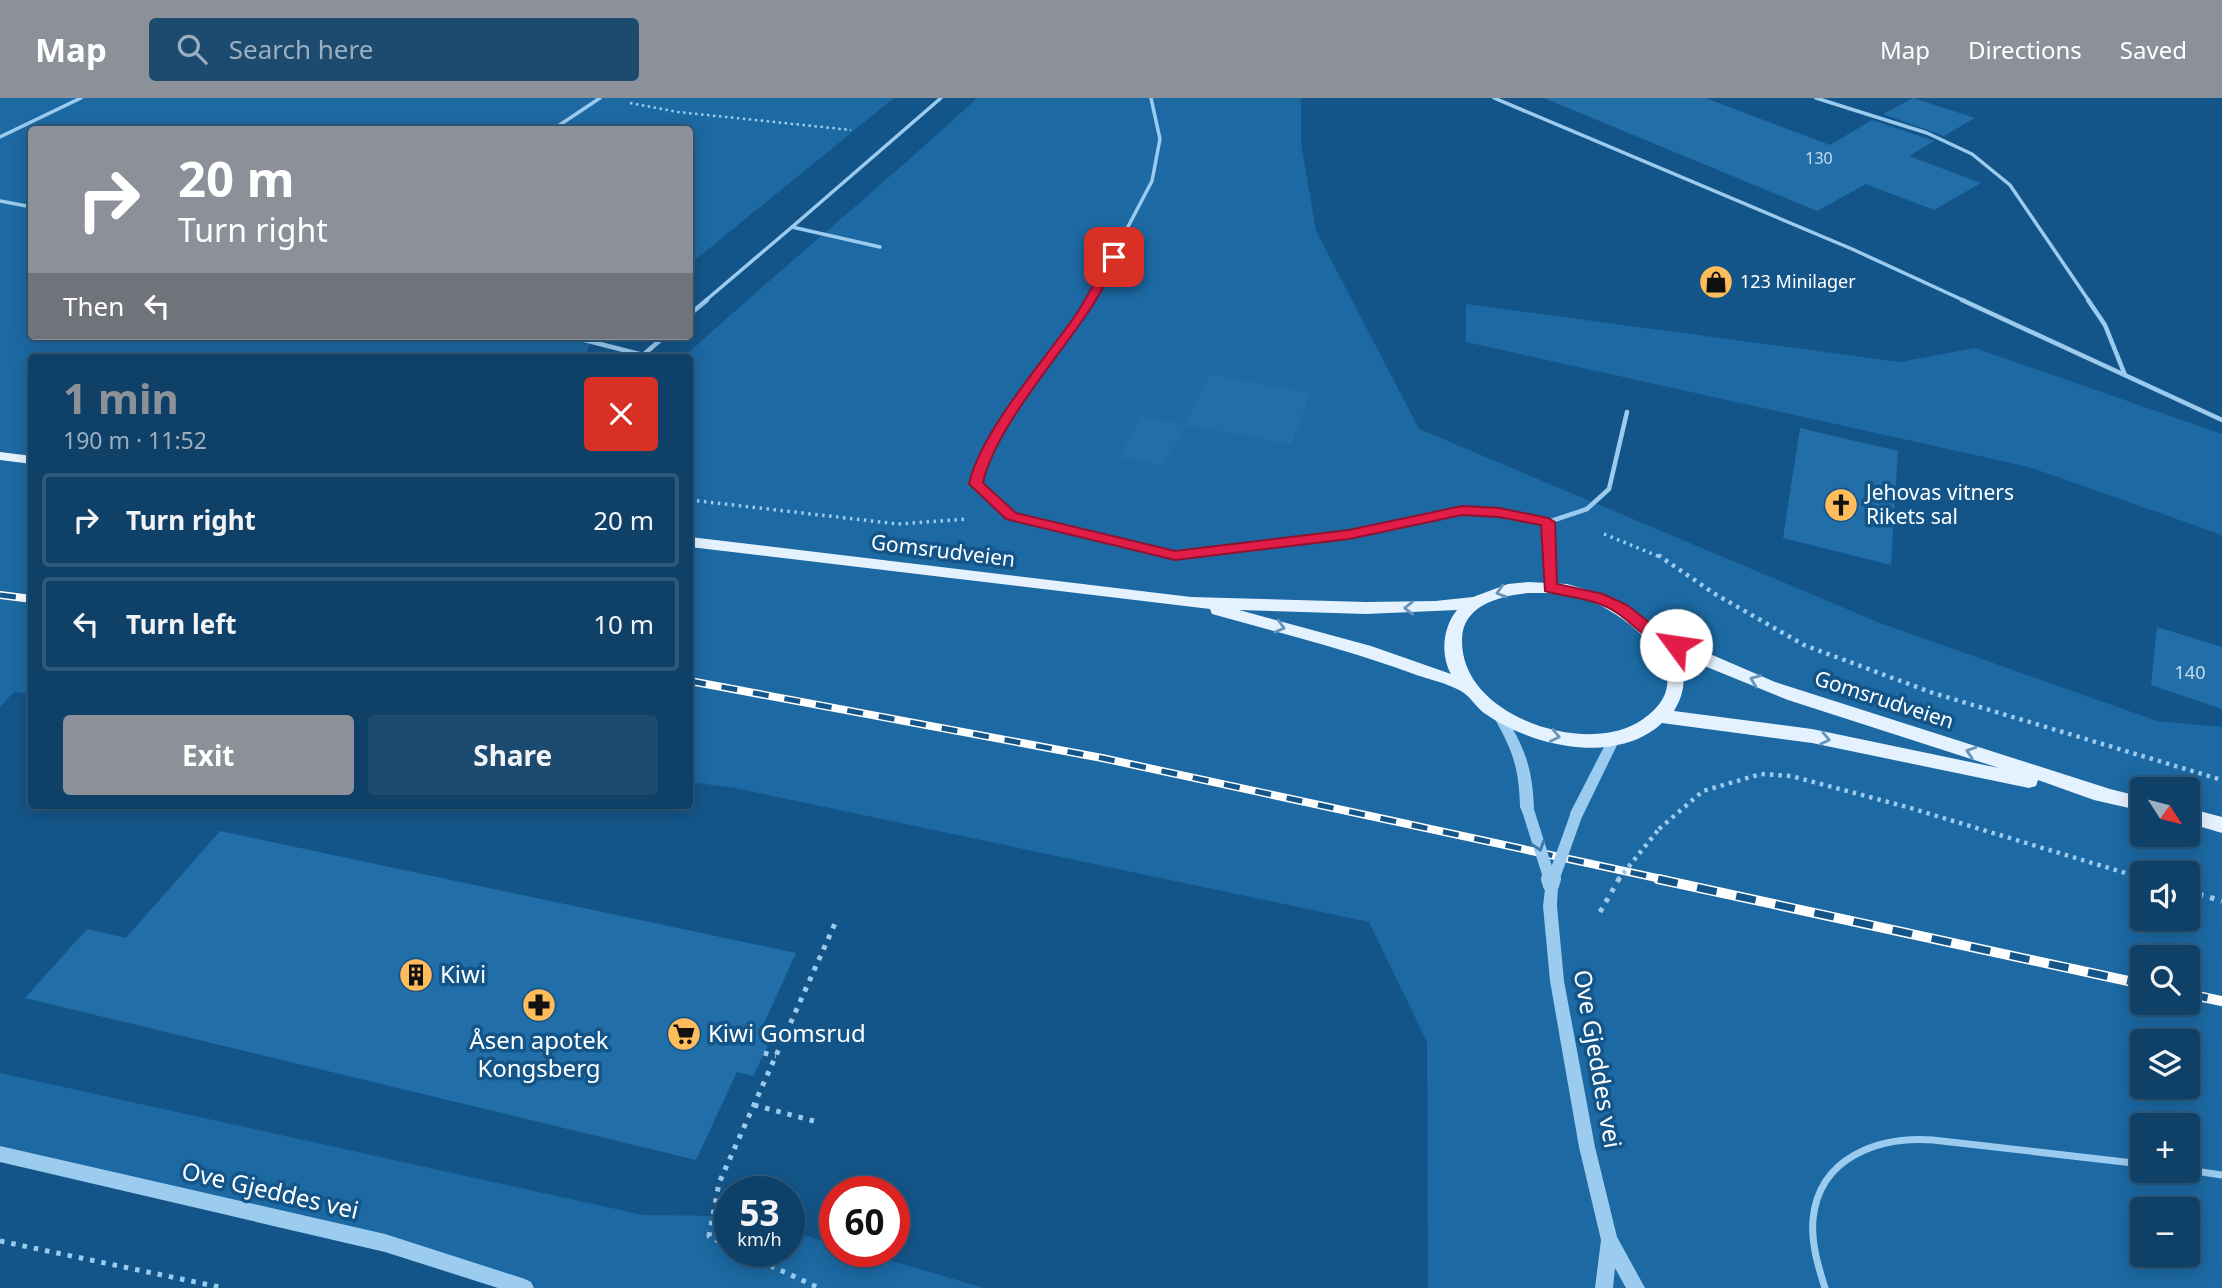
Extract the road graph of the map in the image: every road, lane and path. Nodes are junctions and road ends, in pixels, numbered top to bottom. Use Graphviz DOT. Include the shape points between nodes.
graph roads {
  1 [pos="81,98"];
  2 [pos="600,98"];
  3 [pos="941,98"];
  4 [pos="1151,98"];
  5 [pos="1494,98"];
  6 [pos="1816,98"];
  7 [pos="629,103"];
  8 [pos="558,126"];
  9 [pos="852,131"];
  10 [pos="0,137"];
  11 [pos="0,201"];
  12 [pos="28,206"];
  13 [pos="792,227"];
  14 [pos="880,247"];
  15 [pos="693,311"];
  16 [pos="584,340"];
  17 [pos="660,340"];
  18 [pos="635,354"];
  19 [pos="644,354"];
  20 [pos="2125,376"];
  21 [pos="1627,412"];
  22 [pos="2222,421"];
  23 [pos="0,456"];
  24 [pos="28,460"];
  25 [pos="693,500"];
  26 [pos="1011,516"];
  27 [pos="1548,522"];
  28 [pos="693,542"];
  29 [pos="1550,587"];
  30 [pos="1477,602"];
  31 [pos="1191,603"];
  32 [pos="1653,634"];
  33 [pos="1469,687"];
  34 [pos="1498,714"];
  35 [pos="1660,716"];
  36 [pos="1614,739"];
  37 [pos="2222,780"];
  38 [pos="2105,795"];
  39 [pos="2130,801"];
  40 [pos="2200,819"];
  41 [pos="2222,825"];
  42 [pos="2130,874"];
  43 [pos="1551,885"];
  44 [pos="2200,895"];
  45 [pos="2222,901"];
  46 [pos="1600,912"];
  47 [pos="837,919"];
  48 [pos="764,1053"];
  49 [pos="776,1056"];
  50 [pos="754,1105"];
  51 [pos="814,1121"];
  52 [pos="0,1154"];
  53 [pos="2130,1162"];
  54 [pos="2200,1172"];
  55 [pos="2222,1175"];
  56 [pos="722,1176"];
  57 [pos="714,1208"];
  58 [pos="714,1239"];
  59 [pos="1609,1240"];
  60 [pos="0,1241"];
  61 [pos="773,1267"];
  62 [pos="213,1287"];
  63 [pos="224,1288"];
  64 [pos="525,1288"];
  65 [pos="819,1288"];
  66 [pos="1604,1288"];
  67 [pos="1636,1288"];
  68 [pos="1825,1288"];
  1 -- 10 [label="lane"];
  2 -- 8 [label="lane"];
  3 -- 13 [label="lane"];
  4 -- 26 [label="lane" via="1160,139 1152,181 1082,314 980,463 976,484"];
  5 -- 20 [label="lane" via="1852,249"];
  6 -- 20 [label="lane" via="1927,133 1972,155 2010,185 2105,325"];
  7 -- 9 [label="path"];
  11 -- 12 [label="lane"];
  13 -- 14 [label="lane"];
  13 -- 15 [label="lane"];
  16 -- 18 [label="lane"];
  17 -- 19 [label="lane"];
  20 -- 22 [label="lane"];
  21 -- 27 [label="lane" via="1609,489 1587,509"];
  23 -- 24 [label="main road"];
  25 -- 26 [label="path" via="898,524"];
  26 -- 27 [label="lane" via="1175,555 1349,534 1462,510"];
  27 -- 29 [label="lane"];
  27 -- 37 [label="path" via="1597,532 1654,553 1804,645 1933,693"];
  28 -- 31 [label="main road, Gomsrudveien"];
  29 -- 30 [label="main road, one-way" via="1507,589"];
  29 -- 32 [label="main road" via="1598,597 1622,608"];
  30 -- 31 [label="main road, Gomsrudveien, one-way" via="1366,608"];
  30 -- 33 [label="main road" via="1456,622 1452,639 1453,659"];
  31 -- 33 [label="main road, Gomsrudveien, one-way" via="1365,650"];
  32 -- 35 [label="main road" via="1675,678 1674,692"];
  38 -- 32 [label="main road, Gomsrudveien, one-way" via="1792,695"];
  33 -- 34 [label="main road"];
  34 -- 36 [label="main road, one-way" via="1555,737"];
  34 -- 43 [label="street, Ove Gjeddes vei, one-way, bridge" via="1520,750 1527,807"];
  35 -- 36 [label="main road" via="1631,735"];
  35 -- 38 [label="main road, Gomsrudveien, one-way" via="1812,736"];
  36 -- 43 [label="street, Ove Gjeddes vei, bridge" via="1577,813"];
  38 -- 39 [label="main road, Gomsrudveien"];
  40 -- 41 [label="main road"];
  42 -- 46 [label="path, bridge" via="1907,807 1791,776 1761,774 1703,791 1638,849"];
  43 -- 59 [label="street, Ove Gjeddes vei" via="1557,981 1571,1068"];
  44 -- 45 [label="path"];
  47 -- 49 [label="path"];
  48 -- 49 [label="path"];
  49 -- 50 [label="path"];
  50 -- 51 [label="path"];
  50 -- 56 [label="path"];
  52 -- 64 [label="street, Ove Gjeddes vei" via="385,1242"];
  53 -- 68 [label="lane" via="1903,1139 1873,1144 1834,1168 1815,1210 1814,1239"];
  54 -- 55 [label="lane"];
  57 -- 58 [label="path" via="709,1236"];
  59 -- 66 [label="street"];
  59 -- 67 [label="street"];
  60 -- 62 [label="path"];
  61 -- 65 [label="path"];
  62 -- 63 [label="path"];
}
